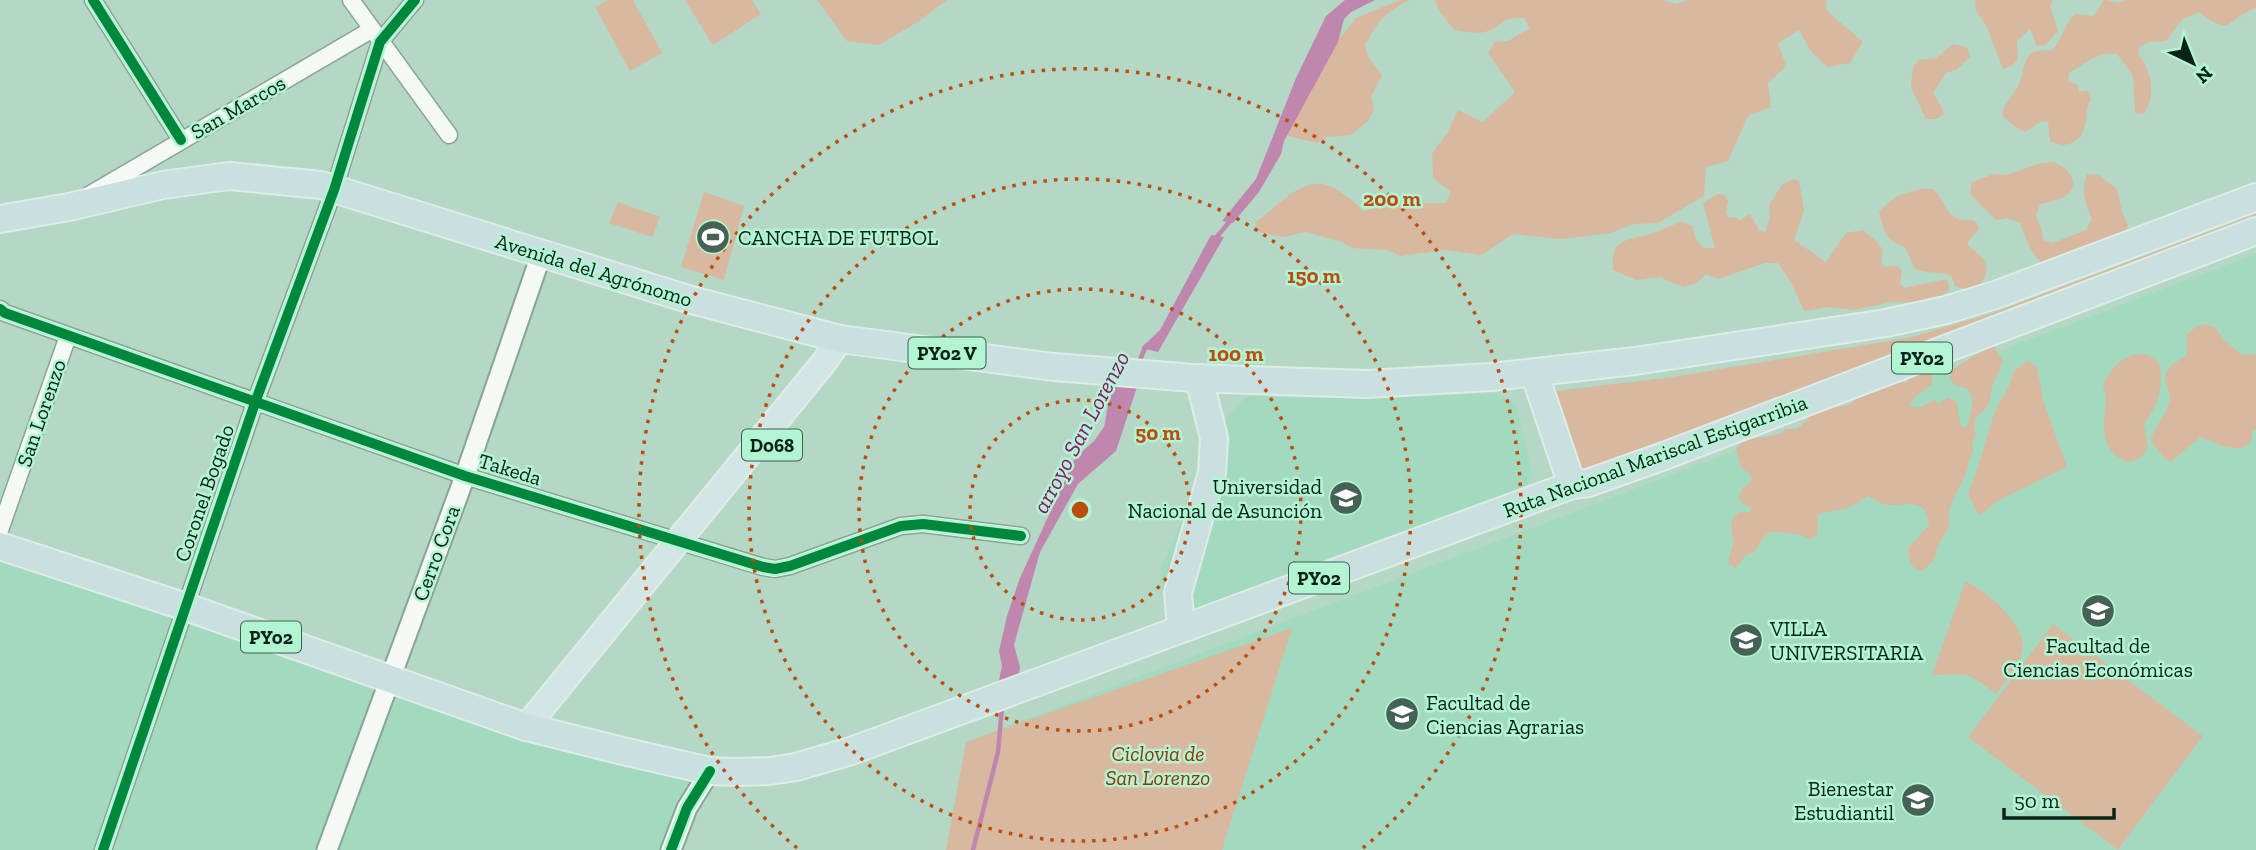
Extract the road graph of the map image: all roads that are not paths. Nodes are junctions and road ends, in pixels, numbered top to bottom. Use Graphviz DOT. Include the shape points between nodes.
graph roads {
  1 [pos="93,0"];
  2 [pos="351,0"];
  3 [pos="415,0"];
  4 [pos="376,36"];
  5 [pos="449,135"];
  6 [pos="181,140"];
  7 [pos="334,190"];
  8 [pos="2256,198"];
  9 [pos="69,207"];
  10 [pos="0,219"];
  11 [pos="2256,231"];
  12 [pos="541,255"];
  13 [pos="1,311"];
  14 [pos="68,336"];
  15 [pos="840,339"];
  16 [pos="1534,372"];
  17 [pos="1197,378"];
  18 [pos="257,400"];
  19 [pos="465,476"];
  20 [pos="1572,485"];
  21 [pos="0,530"];
  22 [pos="1021,536"];
  23 [pos="685,543"];
  24 [pos="0,546"];
  25 [pos="186,607"];
  26 [pos="1181,628"];
  27 [pos="389,679"];
  28 [pos="534,729"];
  29 [pos="710,771"];
  30 [pos="103,850"];
  31 [pos="327,850"];
  32 [pos="671,850"];
  1 -- 6 [label="street"];
  2 -- 4 [label="street"];
  3 -- 4 [label="street, Coronel Bogado"];
  4 -- 5 [label="street"];
  4 -- 6 [label="street, San Marcos"];
  4 -- 7 [label="street, Coronel Bogado"];
  6 -- 9 [label="street, San Marcos"];
  7 -- 9 [label="highway, Avenida del Agrónomo / PY02 V" via="229,176 163,185"];
  7 -- 12 [label="highway, Avenida del Agrónomo / PY02 V"];
  7 -- 18 [label="street, Coronel Bogado"];
  8 -- 16 [label="highway, PY02" via="1946,310 1685,355"];
  9 -- 10 [label="highway, Avenida del Agrónomo / PY02 V"];
  11 -- 20 [label="highway, Ruta Nacional Mariscal Estigarribia / PY02" via="1651,460"];
  12 -- 15 [label="highway, Avenida del Agrónomo / PY02 V"];
  12 -- 19 [label="street, Cerro Cora"];
  13 -- 14 [label="street, Takeda"];
  14 -- 18 [label="street, Takeda"];
  14 -- 21 [label="street, San Lorenzo"];
  15 -- 17 [label="highway, Avenida del Agrónomo / PY02 V" via="1054,367"];
  15 -- 23 [label="main road, D068"];
  16 -- 17 [label="highway, PY02" via="1367,384"];
  16 -- 20 [label="highway"];
  17 -- 26 [label="highway" via="1214,438 1212,474 1178,593"];
  18 -- 19 [label="street, Takeda"];
  18 -- 25 [label="street, Coronel Bogado"];
  19 -- 23 [label="street, Takeda"];
  19 -- 27 [label="street, Cerro Cora"];
  20 -- 26 [label="highway, Ruta Nacional Mariscal Estigarribia / PY02"];
  22 -- 23 [label="street, Takeda" via="923,524 901,526 775,569"];
  23 -- 28 [label="main road, D068"];
  24 -- 25 [label="highway, PY02"];
  25 -- 27 [label="highway, PY02"];
  25 -- 30 [label="street, Coronel Bogado"];
  26 -- 29 [label="highway, Ruta Nacional Mariscal Estigarribia / PY02" via="851,751 770,771"];
  27 -- 28 [label="highway, PY02"];
  27 -- 31 [label="street, Cerro Cora"];
  28 -- 29 [label="highway, PY02"];
  29 -- 32 [label="street" via="687,808"];
}
